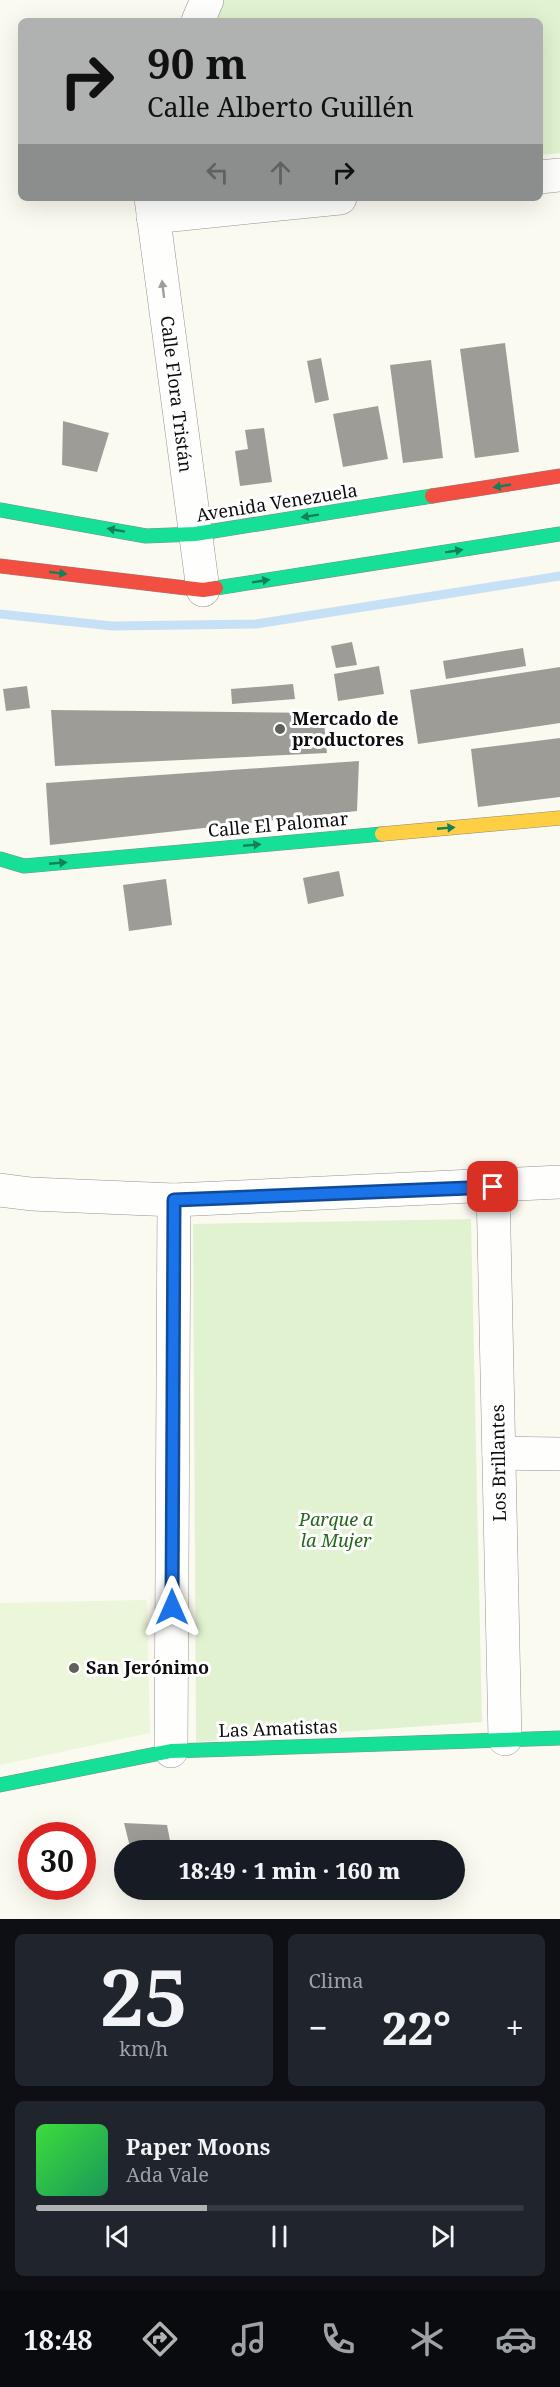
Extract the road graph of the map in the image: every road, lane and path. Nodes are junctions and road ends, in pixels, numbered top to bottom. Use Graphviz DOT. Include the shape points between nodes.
graph roads {
  1 [pos="207,0"];
  2 [pos="199,18"];
  3 [pos="560,175"];
  4 [pos="543,177"];
  5 [pos="284,201"];
  6 [pos="152,208"];
  7 [pos="560,476"];
  8 [pos="0,510"];
  9 [pos="195,534"];
  10 [pos="560,534"];
  11 [pos="0,566"];
  12 [pos="203,590"];
  13 [pos="560,818"];
  14 [pos="0,860"];
  15 [pos="560,1182"];
  16 [pos="493,1187"];
  17 [pos="0,1190"];
  18 [pos="174,1200"];
  19 [pos="499,1453"];
  20 [pos="560,1454"];
  21 [pos="560,1738"];
  22 [pos="505,1739"];
  23 [pos="171,1751"];
  24 [pos="0,1785"];
  1 -- 2 [label="street"];
  3 -- 4 [label="street"];
  5 -- 6 [label="street"];
  9 -- 6 [label="street, Calle Flora Tristán, one-way"];
  7 -- 9 [label="main road, Avenida Venezuela, one-way"];
  9 -- 8 [label="main road, Avenida Venezuela, one-way" via="146,536"];
  9 -- 12 [label="street, Calle Flora Tristán"];
  12 -- 10 [label="main road, one-way"];
  11 -- 12 [label="main road, one-way"];
  14 -- 13 [label="main road, Calle El Palomar, one-way" via="24,866"];
  15 -- 16 [label="street"];
  16 -- 18 [label="street"];
  16 -- 19 [label="street, Los Brillantes"];
  17 -- 18 [label="street"];
  18 -- 23 [label="street"];
  19 -- 20 [label="street"];
  19 -- 22 [label="street, Los Brillantes"];
  21 -- 22 [label="main road, Las Amatistas"];
  22 -- 23 [label="main road, Las Amatistas"];
  23 -- 24 [label="main road, Las Amatistas"];
}
